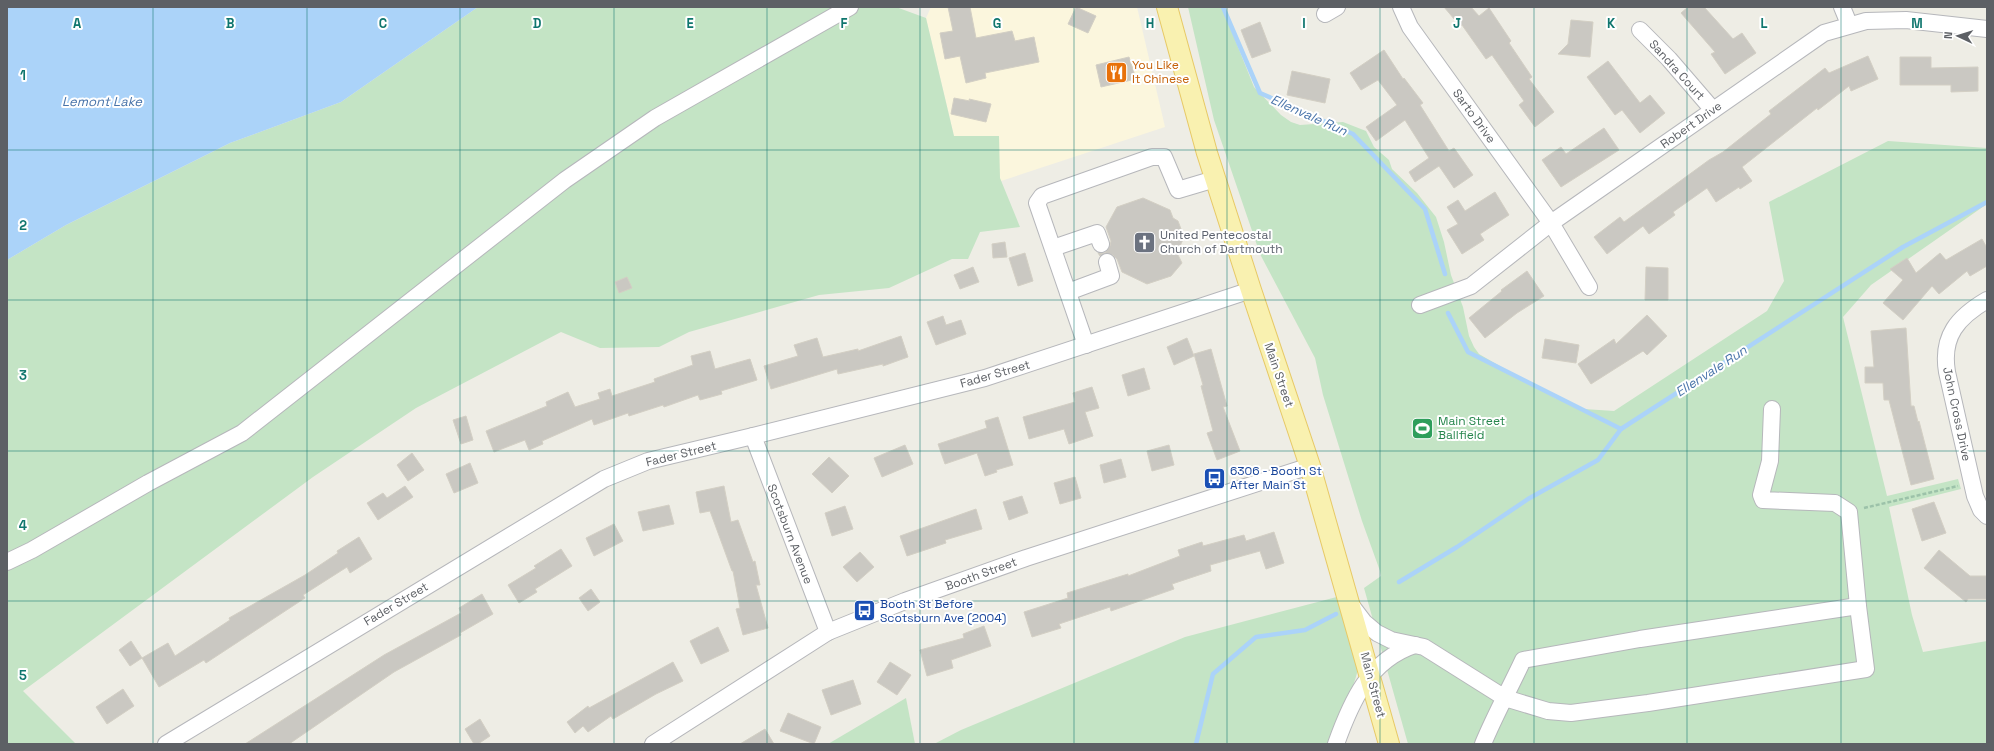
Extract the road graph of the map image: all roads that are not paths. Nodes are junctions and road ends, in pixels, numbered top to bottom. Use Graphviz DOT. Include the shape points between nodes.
graph roads {
  1 [pos="850,7"];
  2 [pos="1167,7"];
  3 [pos="1401,7"];
  4 [pos="1842,7"];
  5 [pos="1849,24"];
  6 [pos="1987,29"];
  7 [pos="1640,30"];
  8 [pos="1713,110"];
  9 [pos="1216,179"];
  10 [pos="1551,223"];
  11 [pos="1099,238"];
  12 [pos="1053,248"];
  13 [pos="1107,262"];
  14 [pos="1589,287"];
  15 [pos="1251,290"];
  16 [pos="1068,292"];
  17 [pos="1987,300"];
  18 [pos="1420,305"];
  19 [pos="1086,345"];
  20 [pos="1772,409"];
  21 [pos="753,436"];
  22 [pos="1310,466"];
  23 [pos="1987,516"];
  24 [pos="7,562"];
  25 [pos="1350,605"];
  26 [pos="1858,606"];
  27 [pos="828,632"];
  28 [pos="1415,645"];
  29 [pos="1370,674"];
  30 [pos="1505,698"];
  31 [pos="166,744"];
  32 [pos="653,744"];
  33 [pos="1336,744"];
  34 [pos="1389,744"];
  35 [pos="1483,744"];
  1 -- 24 [label="street" via="655,118 565,180 242,433"];
  2 -- 9 [label="main road, Main Street"];
  3 -- 10 [label="street, Sarto Drive" via="1410,27"];
  4 -- 5 [label="street"];
  5 -- 6 [label="street, Robert Drive" via="1906,20"];
  5 -- 8 [label="street, Robert Drive" via="1816,38"];
  7 -- 8 [label="street, Sandra Court"];
  8 -- 10 [label="street, Robert Drive"];
  9 -- 12 [label="street" via="1178,190 1164,157 1152,157 1042,196 1037,203"];
  9 -- 15 [label="main road, Main Street"];
  10 -- 14 [label="street, Sarto Drive"];
  10 -- 18 [label="street, Robert Drive" via="1471,286"];
  11 -- 12 [label="street"];
  12 -- 16 [label="street"];
  13 -- 16 [label="street" via="1111,276"];
  15 -- 19 [label="street, Fader Street"];
  15 -- 22 [label="main road, Main Street"];
  16 -- 19 [label="street"];
  17 -- 23 [label="street, John Cross Drive" via="1970,310 1959,321 1950,336 1945,355 1972,482 1978,503"];
  19 -- 21 [label="street, Fader Street" via="985,378"];
  20 -- 26 [label="street" via="1770,461 1761,495 1763,500 1835,503 1849,512"];
  21 -- 27 [label="street, Scotsburn Avenue"];
  21 -- 31 [label="street, Fader Street" via="648,461 594,484"];
  22 -- 25 [label="main road, Main Street"];
  22 -- 27 [label="street, Booth Street" via="1026,558 905,601"];
  25 -- 28 [label="street" via="1377,633 1391,640"];
  25 -- 29 [label="main road, Main Street"];
  26 -- 30 [label="street" via="1640,639 1523,660"];
  26 -- 30 [label="street" via="1866,669 1671,700 1571,712 1548,711"];
  27 -- 32 [label="street, Booth Street"];
  28 -- 29 [label="street" via="1398,650"];
  28 -- 30 [label="street" via="1424,647"];
  29 -- 33 [label="street" via="1347,712"];
  29 -- 34 [label="main road, Main Street"];
  30 -- 35 [label="street"];
}
